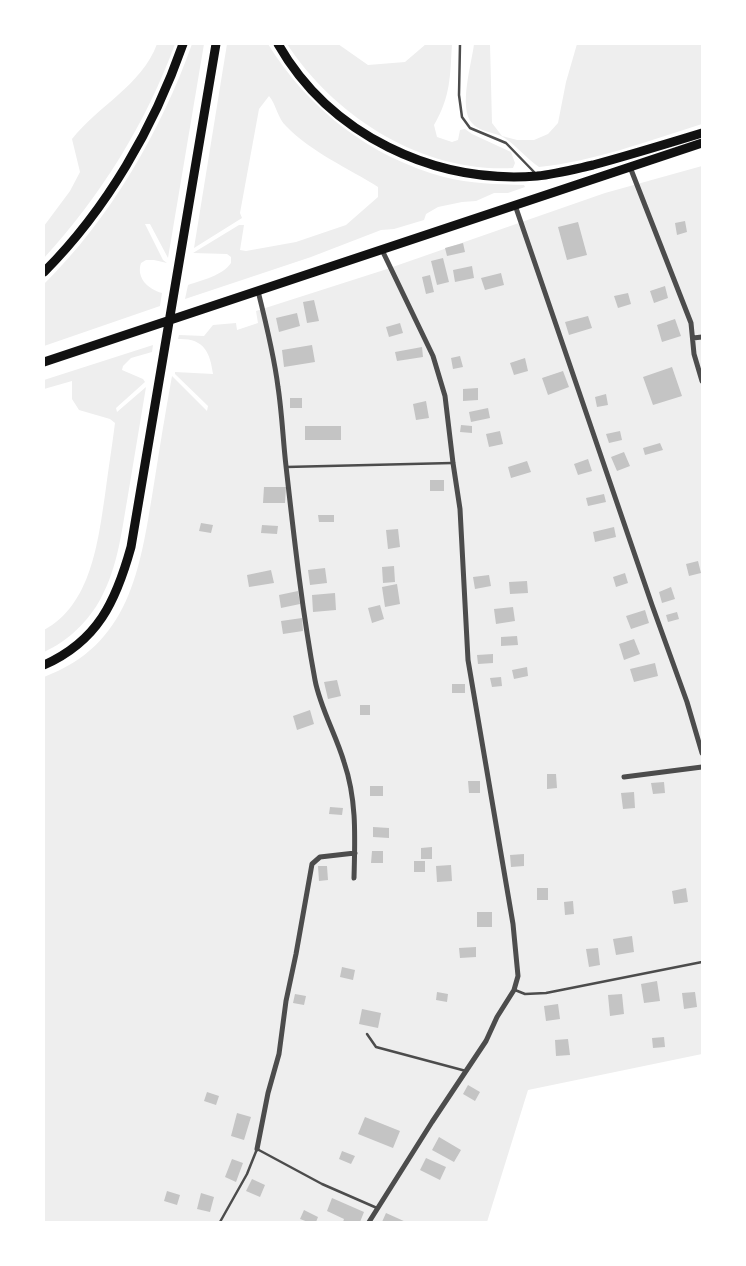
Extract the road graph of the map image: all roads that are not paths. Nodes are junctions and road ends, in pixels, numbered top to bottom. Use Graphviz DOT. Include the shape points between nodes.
graph roads {
  1 [pos="183,44"];
  2 [pos="216,44"];
  3 [pos="278,44"];
  4 [pos="460,44"];
  5 [pos="702,133"];
  6 [pos="702,143"];
  7 [pos="630,167"];
  8 [pos="538,176"];
  9 [pos="515,205"];
  10 [pos="382,250"];
  11 [pos="44,272"];
  12 [pos="258,291"];
  13 [pos="702,337"];
  14 [pos="693,338"];
  15 [pos="44,364"];
  16 [pos="702,382"];
  17 [pos="453,463"];
  18 [pos="286,466"];
  19 [pos="44,665"];
  20 [pos="702,753"];
  21 [pos="702,767"];
  22 [pos="624,777"];
  23 [pos="355,853"];
  24 [pos="354,878"];
  25 [pos="702,962"];
  26 [pos="514,990"];
  27 [pos="367,1034"];
  28 [pos="466,1071"];
  29 [pos="257,1149"];
  30 [pos="377,1208"];
  31 [pos="220,1222"];
  32 [pos="370,1222"];
  1 -- 11 [label="main road" via="158,107 125,166 107,195"];
  2 -- 19 [label="main road" via="131,547 110,605 90,633 63,655"];
  3 -- 8 [label="main road" via="313,92 356,129 378,142 441,168 475,174"];
  4 -- 8 [label="lane" via="462,117 470,128 506,142"];
  5 -- 8 [label="main road" via="626,156"];
  6 -- 7 [label="main road"];
  7 -- 9 [label="main road"];
  7 -- 14 [label="street"];
  9 -- 10 [label="main road"];
  9 -- 20 [label="street"];
  10 -- 12 [label="main road"];
  10 -- 17 [label="street" via="439,374 449,415"];
  12 -- 15 [label="main road"];
  12 -- 18 [label="street" via="279,388"];
  13 -- 14 [label="street"];
  14 -- 16 [label="street"];
  17 -- 18 [label="lane"];
  17 -- 26 [label="street" via="460,509 468,660 513,924 518,976"];
  18 -- 23 [label="street" via="315,683 352,791 356,819"];
  21 -- 22 [label="street"];
  23 -- 24 [label="street"];
  23 -- 29 [label="street" via="320,858 312,864 279,1054"];
  25 -- 26 [label="lane" via="546,992 525,994"];
  26 -- 28 [label="street"];
  27 -- 28 [label="lane" via="376,1047"];
  28 -- 30 [label="street"];
  29 -- 30 [label="lane" via="322,1184"];
  29 -- 31 [label="lane"];
  30 -- 32 [label="street"];
}
